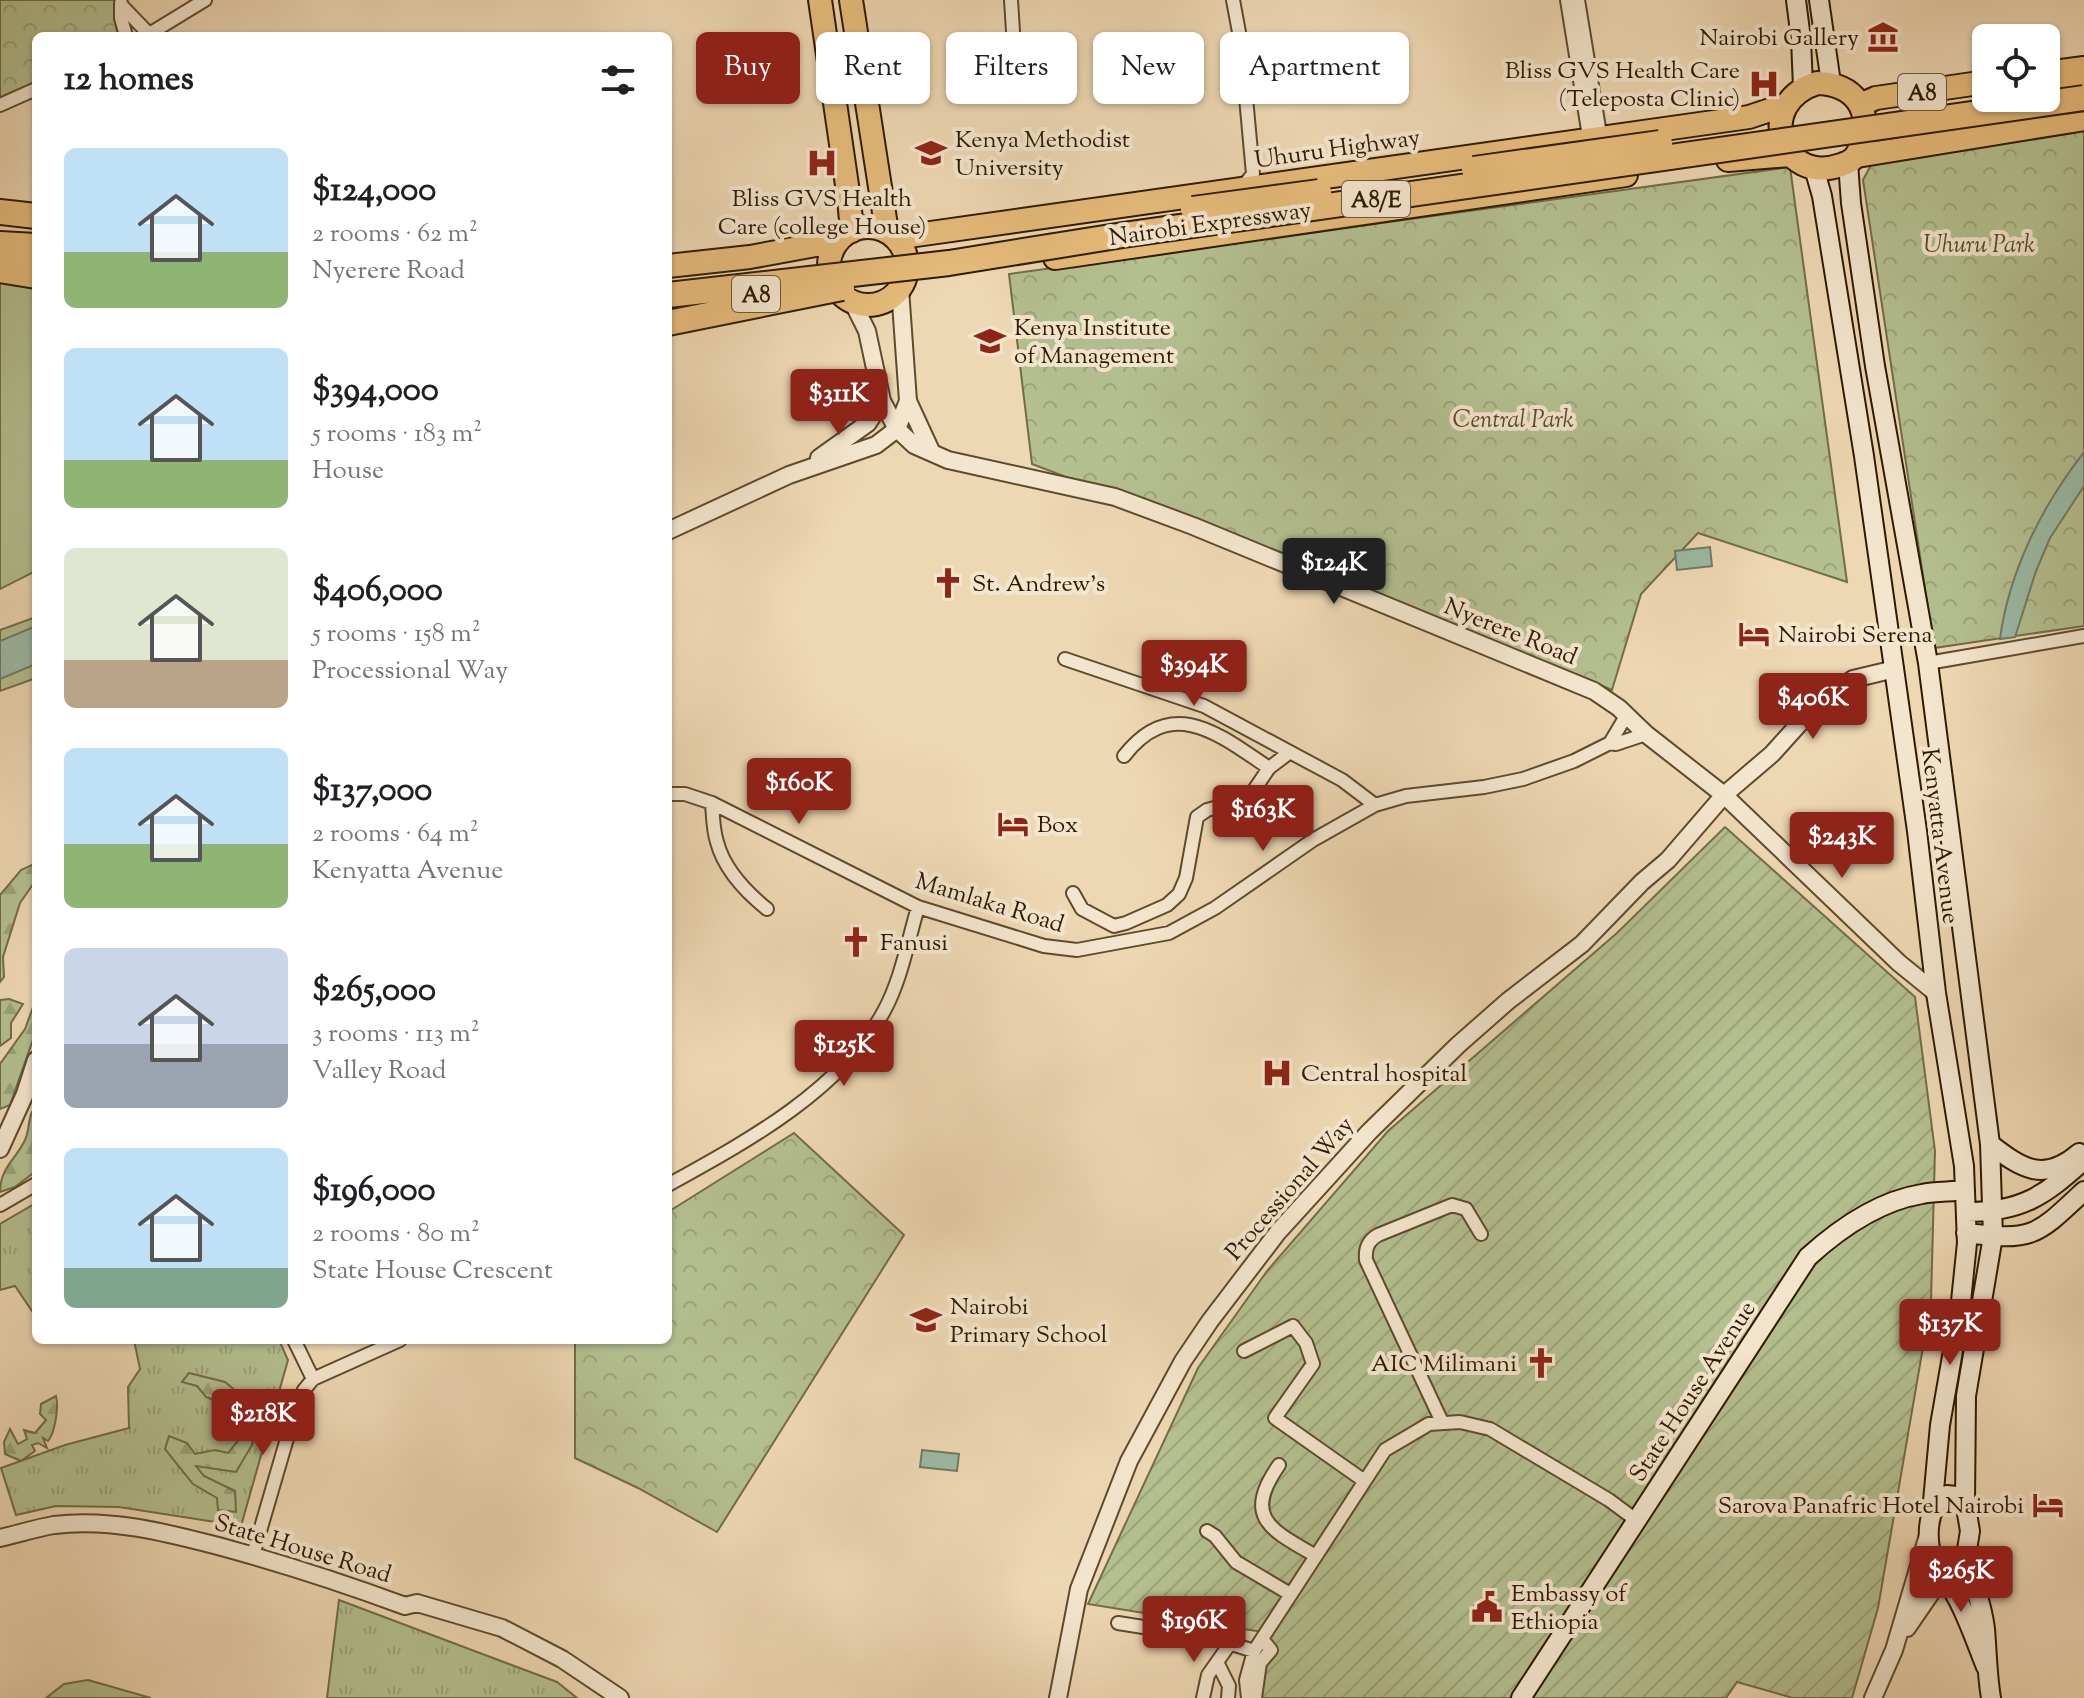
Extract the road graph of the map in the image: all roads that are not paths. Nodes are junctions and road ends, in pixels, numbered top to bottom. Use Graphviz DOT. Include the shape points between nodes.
graph roads {
  1 [pos="205,0"];
  2 [pos="820,0"];
  3 [pos="851,0"];
  4 [pos="1011,0"];
  5 [pos="1233,0"];
  6 [pos="1567,0"];
  7 [pos="1578,0"];
  8 [pos="1796,0"];
  9 [pos="1819,0"];
  10 [pos="121,3"];
  11 [pos="125,32"];
  12 [pos="145,32"];
  13 [pos="152,32"];
  14 [pos="1013,32"];
  15 [pos="2084,68"];
  16 [pos="2060,71"];
  17 [pos="1831,83"];
  18 [pos="1972,84"];
  19 [pos="2084,84"];
  20 [pos="1803,87"];
  21 [pos="2060,88"];
  22 [pos="32,91"];
  23 [pos="2084,98"];
  24 [pos="1972,101"];
  25 [pos="0,105"];
  26 [pos="1785,105"];
  27 [pos="1860,105"];
  28 [pos="2084,108"];
  29 [pos="2084,119"];
  30 [pos="1594,138"];
  31 [pos="1856,154"];
  32 [pos="1790,155"];
  33 [pos="1814,168"];
  34 [pos="1242,188"];
  35 [pos="0,215"];
  36 [pos="32,216"];
  37 [pos="0,232"];
  38 [pos="32,232"];
  39 [pos="891,235"];
  40 [pos="844,236"];
  41 [pos="0,244"];
  42 [pos="32,246"];
  43 [pos="0,260"];
  44 [pos="32,260"];
  45 [pos="949,263"];
  46 [pos="672,266"];
  47 [pos="0,270"];
  48 [pos="32,275"];
  49 [pos="672,282"];
  50 [pos="902,284"];
  51 [pos="672,295"];
  52 [pos="848,299"];
  53 [pos="672,302"];
  54 [pos="672,322"];
  55 [pos="882,401"];
  56 [pos="908,401"];
  57 [pos="897,429"];
  58 [pos="876,445"];
  59 [pos="914,445"];
  60 [pos="932,453"];
  61 [pos="798,473"];
  62 [pos="1898,496"];
  63 [pos="1870,501"];
  64 [pos="672,529"];
  65 [pos="2084,636"];
  66 [pos="1065,659"];
  67 [pos="1928,663"];
  68 [pos="1895,669"];
  69 [pos="1626,716"];
  70 [pos="1646,734"];
  71 [pos="1610,743"];
  72 [pos="1290,752"];
  73 [pos="1124,756"];
  74 [pos="1269,768"];
  75 [pos="672,794"];
  76 [pos="1724,795"];
  77 [pos="712,803"];
  78 [pos="1375,805"];
  79 [pos="1073,893"];
  80 [pos="918,907"];
  81 [pos="767,909"];
  82 [pos="1936,993"];
  83 [pos="32,1072"];
  84 [pos="1990,1144"];
  85 [pos="2084,1148"];
  86 [pos="0,1149"];
  87 [pos="2084,1160"];
  88 [pos="672,1183"];
  89 [pos="32,1186"];
  90 [pos="1965,1190"];
  91 [pos="2084,1191"];
  92 [pos="0,1205"];
  93 [pos="1966,1212"];
  94 [pos="1994,1212"];
  95 [pos="1966,1233"];
  96 [pos="1481,1234"];
  97 [pos="1993,1236"];
  98 [pos="296,1344"];
  99 [pos="391,1344"];
  100 [pos="1244,1351"];
  101 [pos="1953,1351"];
  102 [pos="1973,1355"];
  103 [pos="313,1379"];
  104 [pos="1442,1422"];
  105 [pos="1279,1465"];
  106 [pos="1363,1480"];
  107 [pos="1965,1502"];
  108 [pos="1636,1520"];
  109 [pos="1931,1521"];
  110 [pos="1207,1531"];
  111 [pos="0,1538"];
  112 [pos="253,1555"];
  113 [pos="1316,1556"];
  114 [pos="1966,1556"];
  115 [pos="1940,1568"];
  116 [pos="1290,1594"];
  117 [pos="1118,1623"];
  118 [pos="1262,1639"];
  119 [pos="1229,1645"];
  120 [pos="1894,1650"];
  121 [pos="1254,1651"];
  122 [pos="1218,1664"];
  123 [pos="1986,1667"];
  124 [pos="620,1698"];
  125 [pos="1058,1698"];
  126 [pos="1203,1698"];
  127 [pos="1228,1698"];
  128 [pos="1248,1698"];
  129 [pos="1255,1698"];
  130 [pos="1521,1698"];
  131 [pos="1873,1698"];
  132 [pos="1991,1698"];
  1 -- 13 [label="street"];
  2 -- 40 [label="highway" via="849,199"];
  3 -- 39 [label="highway"];
  4 -- 14 [label="street"];
  5 -- 34 [label="street" via="1253,174"];
  6 -- 30 [label="street" via="1588,130"];
  7 -- 30 [label="street" via="1599,128"];
  8 -- 20 [label="main road"];
  9 -- 17 [label="main road"];
  10 -- 11 [label="street"];
  10 -- 12 [label="street"];
  15 -- 16 [label="highway"];
  17 -- 20 [label="highway"];
  17 -- 27 [label="highway"];
  18 -- 27 [label="highway, A8"];
  19 -- 21 [label="highway"];
  20 -- 26 [label="highway, A8"];
  22 -- 25 [label="street"];
  23 -- 45 [label="highway, Nairobi Expressway / A8/E, bridge"];
  24 -- 49 [label="highway, Nairobi Expressway / A8/E, bridge"];
  26 -- 30 [label="highway, Uhuru Highway / A8" via="1749,117"];
  26 -- 32 [label="highway" via="1779,127"];
  27 -- 31 [label="highway, A8" via="1865,130"];
  28 -- 31 [label="highway, A8" via="1897,131"];
  29 -- 31 [label="highway"];
  30 -- 34 [label="highway, Uhuru Highway / A8"];
  31 -- 33 [label="highway, A8" via="1834,168"];
  31 -- 62 [label="main road, Kenyatta Avenue" via="1851,203"];
  32 -- 33 [label="highway"];
  32 -- 50 [label="highway, A8" via="1745,157"];
  33 -- 63 [label="main road, Kenyatta Avenue"];
  34 -- 39 [label="highway, Uhuru Highway / A8"];
  35 -- 36 [label="highway"];
  37 -- 38 [label="highway"];
  39 -- 40 [label="highway, A8" via="875,228"];
  39 -- 50 [label="highway" via="906,257"];
  40 -- 46 [label="highway, A8" via="750,257"];
  40 -- 52 [label="highway" via="829,261 829,274"];
  41 -- 42 [label="highway"];
  43 -- 44 [label="highway"];
  45 -- 51 [label="highway, Nairobi Expressway / A8/E, bridge"];
  45 -- 54 [label="highway, bridge"];
  47 -- 48 [label="highway"];
  50 -- 52 [label="highway, A8" via="893,296 874,305"];
  50 -- 56 [label="street"];
  52 -- 53 [label="highway, A8" via="814,289"];
  52 -- 55 [label="street, Nyerere Road" via="867,331"];
  55 -- 57 [label="street, Nyerere Road"];
  55 -- 61 [label="street" via="868,423"];
  56 -- 57 [label="street"];
  56 -- 60 [label="street"];
  57 -- 58 [label="street"];
  57 -- 59 [label="street, Nyerere Road"];
  58 -- 59 [label="street"];
  58 -- 61 [label="street"];
  59 -- 60 [label="street, Nyerere Road"];
  60 -- 69 [label="street, Nyerere Road" via="1115,497 1193,526 1594,691"];
  61 -- 64 [label="street"];
  62 -- 63 [label="main road"];
  62 -- 67 [label="main road, Kenyatta Avenue"];
  63 -- 68 [label="main road, Kenyatta Avenue"];
  65 -- 67 [label="street"];
  66 -- 72 [label="street" via="1204,706"];
  67 -- 84 [label="main road, Kenyatta Avenue"];
  68 -- 76 [label="street, Processional Way" via="1862,675 1836,689"];
  68 -- 82 [label="main road, Kenyatta Avenue"];
  69 -- 70 [label="street, Nyerere Road"];
  69 -- 71 [label="street"];
  70 -- 71 [label="street, Mamlaka Road"];
  70 -- 76 [label="street, Nyerere Road"];
  71 -- 78 [label="street, Mamlaka Road" via="1523,779"];
  72 -- 74 [label="street"];
  72 -- 78 [label="street"];
  73 -- 74 [label="street" via="1149,730 1183,725 1220,734"];
  74 -- 79 [label="street" via="1248,799 1197,817 1186,878 1167,905 1114,926 1082,909"];
  75 -- 77 [label="street, Mamlaka Road"];
  76 -- 82 [label="street, Nyerere Road"];
  76 -- 125 [label="street, Processional Way" via="1668,860 1582,944 1458,1045 1369,1132 1278,1232 1210,1321 1156,1409 1107,1515 1079,1589"];
  77 -- 80 [label="street, Mamlaka Road"];
  77 -- 81 [label="street" via="724,860 748,894"];
  78 -- 80 [label="street, Mamlaka Road" via="1189,923 1153,938 1064,950"];
  80 -- 88 [label="street" via="892,993 853,1054 775,1121"];
  82 -- 90 [label="main road, Kenyatta Avenue"];
  83 -- 86 [label="street"];
  84 -- 85 [label="main road" via="2022,1167 2038,1170 2066,1164"];
  84 -- 94 [label="main road, Kenyatta Avenue"];
  87 -- 94 [label="main road" via="2045,1193"];
  89 -- 92 [label="street"];
  90 -- 93 [label="main road, Kenyatta Avenue"];
  90 -- 108 [label="main road, State House Avenue" via="1924,1193 1881,1206 1808,1257"];
  91 -- 97 [label="main road" via="2047,1226 2008,1238"];
  93 -- 94 [label="main road"];
  93 -- 95 [label="main road, Kenyatta Avenue"];
  94 -- 97 [label="main road, Kenyatta Avenue"];
  95 -- 97 [label="main road"];
  95 -- 101 [label="main road, Kenyatta Avenue"];
  96 -- 104 [label="street" via="1466,1209 1452,1205 1378,1235 1366,1249 1366,1260"];
  97 -- 102 [label="main road, Kenyatta Avenue"];
  98 -- 103 [label="street"];
  99 -- 103 [label="street"];
  100 -- 106 [label="street" via="1293,1326 1313,1364 1275,1418"];
  101 -- 102 [label="main road"];
  101 -- 109 [label="main road, Kenyatta Avenue"];
  102 -- 107 [label="main road, Kenyatta Avenue" via="1966,1396"];
  103 -- 112 [label="street" via="293,1418"];
  104 -- 106 [label="street" via="1385,1450"];
  104 -- 108 [label="street" via="1490,1429"];
  105 -- 113 [label="street" via="1260,1497 1264,1518 1277,1534"];
  106 -- 113 [label="street"];
  107 -- 109 [label="main road" via="1947,1495 1937,1503"];
  107 -- 114 [label="main road, Kenyatta Avenue" via="1970,1531"];
  108 -- 130 [label="main road, State House Avenue"];
  109 -- 115 [label="main road, Kenyatta Avenue"];
  109 -- 120 [label="street"];
  110 -- 116 [label="street" via="1236,1562"];
  111 -- 112 [label="street, State House Road" via="53,1525 108,1524"];
  112 -- 124 [label="street, State House Road" via="405,1606 417,1603 502,1628"];
  113 -- 116 [label="street"];
  114 -- 115 [label="main road" via="1959,1570 1949,1573"];
  114 -- 123 [label="main road, Kenyatta Avenue" via="1985,1628"];
  115 -- 120 [label="street" via="1931,1593"];
  115 -- 123 [label="main road, Kenyatta Avenue"];
  116 -- 118 [label="street"];
  117 -- 119 [label="street"];
  118 -- 121 [label="street"];
  118 -- 129 [label="street" via="1271,1650 1260,1663"];
  119 -- 121 [label="street"];
  119 -- 122 [label="street"];
  120 -- 131 [label="street"];
  121 -- 128 [label="street" via="1246,1680"];
  122 -- 126 [label="street" via="1208,1675"];
  122 -- 127 [label="street" via="1229,1686"];
  123 -- 132 [label="main road"];
}
